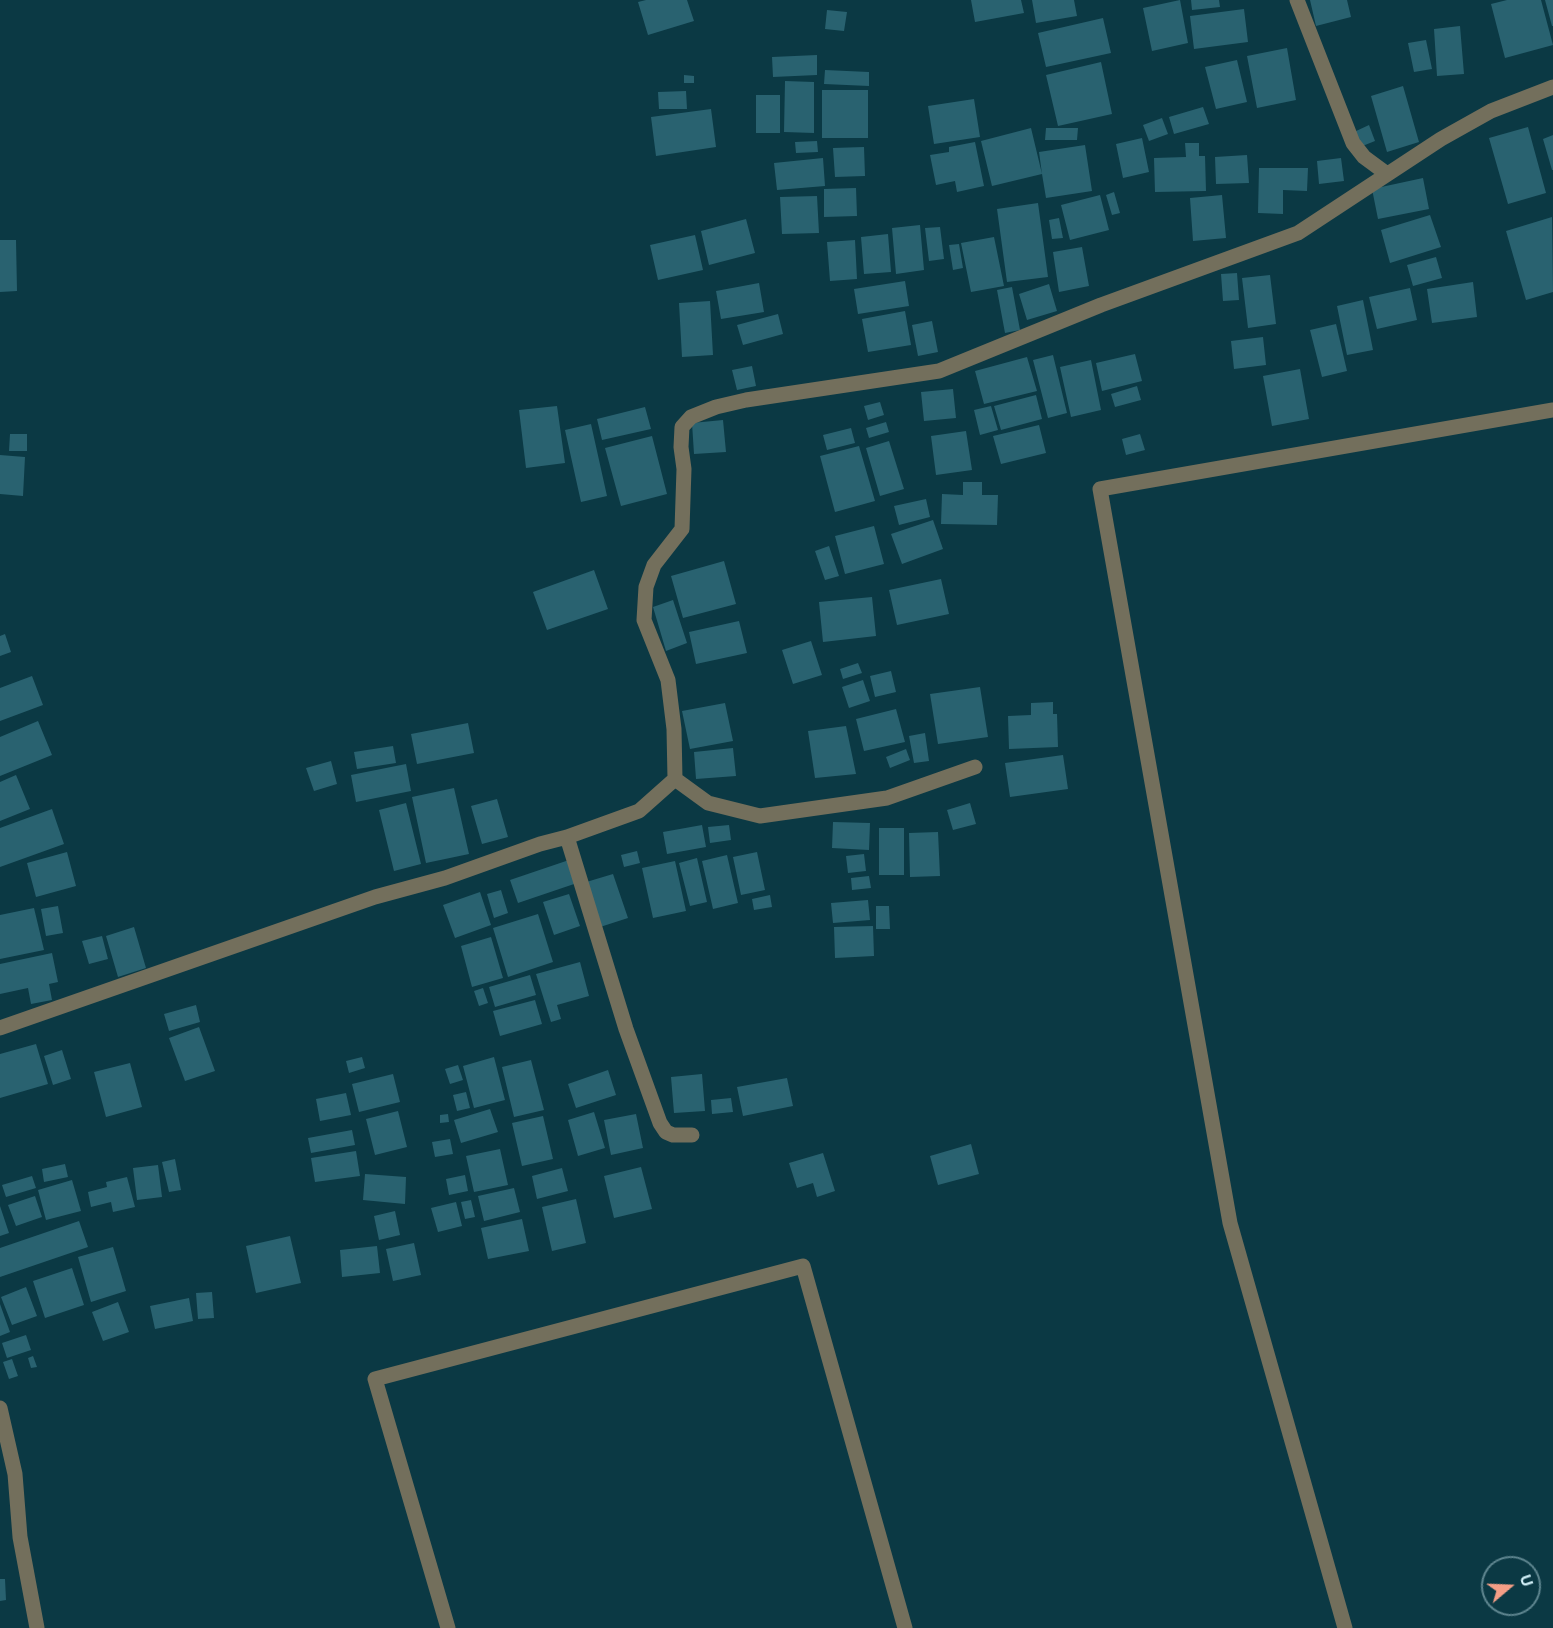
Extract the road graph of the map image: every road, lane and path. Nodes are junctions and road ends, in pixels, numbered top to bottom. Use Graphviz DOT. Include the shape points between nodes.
graph roads {
  1 [pos="1297,0"];
  2 [pos="1553,87"];
  3 [pos="1388,174"];
  4 [pos="1553,410"];
  5 [pos="975,767"];
  6 [pos="675,779"];
  7 [pos="567,837"];
  8 [pos="0,1028"];
  9 [pos="692,1135"];
  10 [pos="0,1408"];
  11 [pos="38,1628"];
  12 [pos="448,1628"];
  13 [pos="905,1628"];
  14 [pos="1345,1628"];
  1 -- 3 [label="street" via="1353,143 1364,157"];
  2 -- 3 [label="street" via="1491,111"];
  3 -- 6 [label="street" via="1298,232 1101,305 939,371 756,398 691,417 682,427 682,529 654,564 646,587 644,620 668,680"];
  4 -- 14 [label="street" via="1100,489 1230,1223"];
  5 -- 6 [label="street" via="887,798 760,816 708,803"];
  6 -- 7 [label="street" via="639,811"];
  7 -- 8 [label="street" via="445,879 375,897"];
  7 -- 9 [label="street" via="626,1029 660,1123 673,1135"];
  10 -- 11 [label="street" via="15,1474 20,1537"];
  12 -- 13 [label="street" via="375,1379 803,1266"];
}
